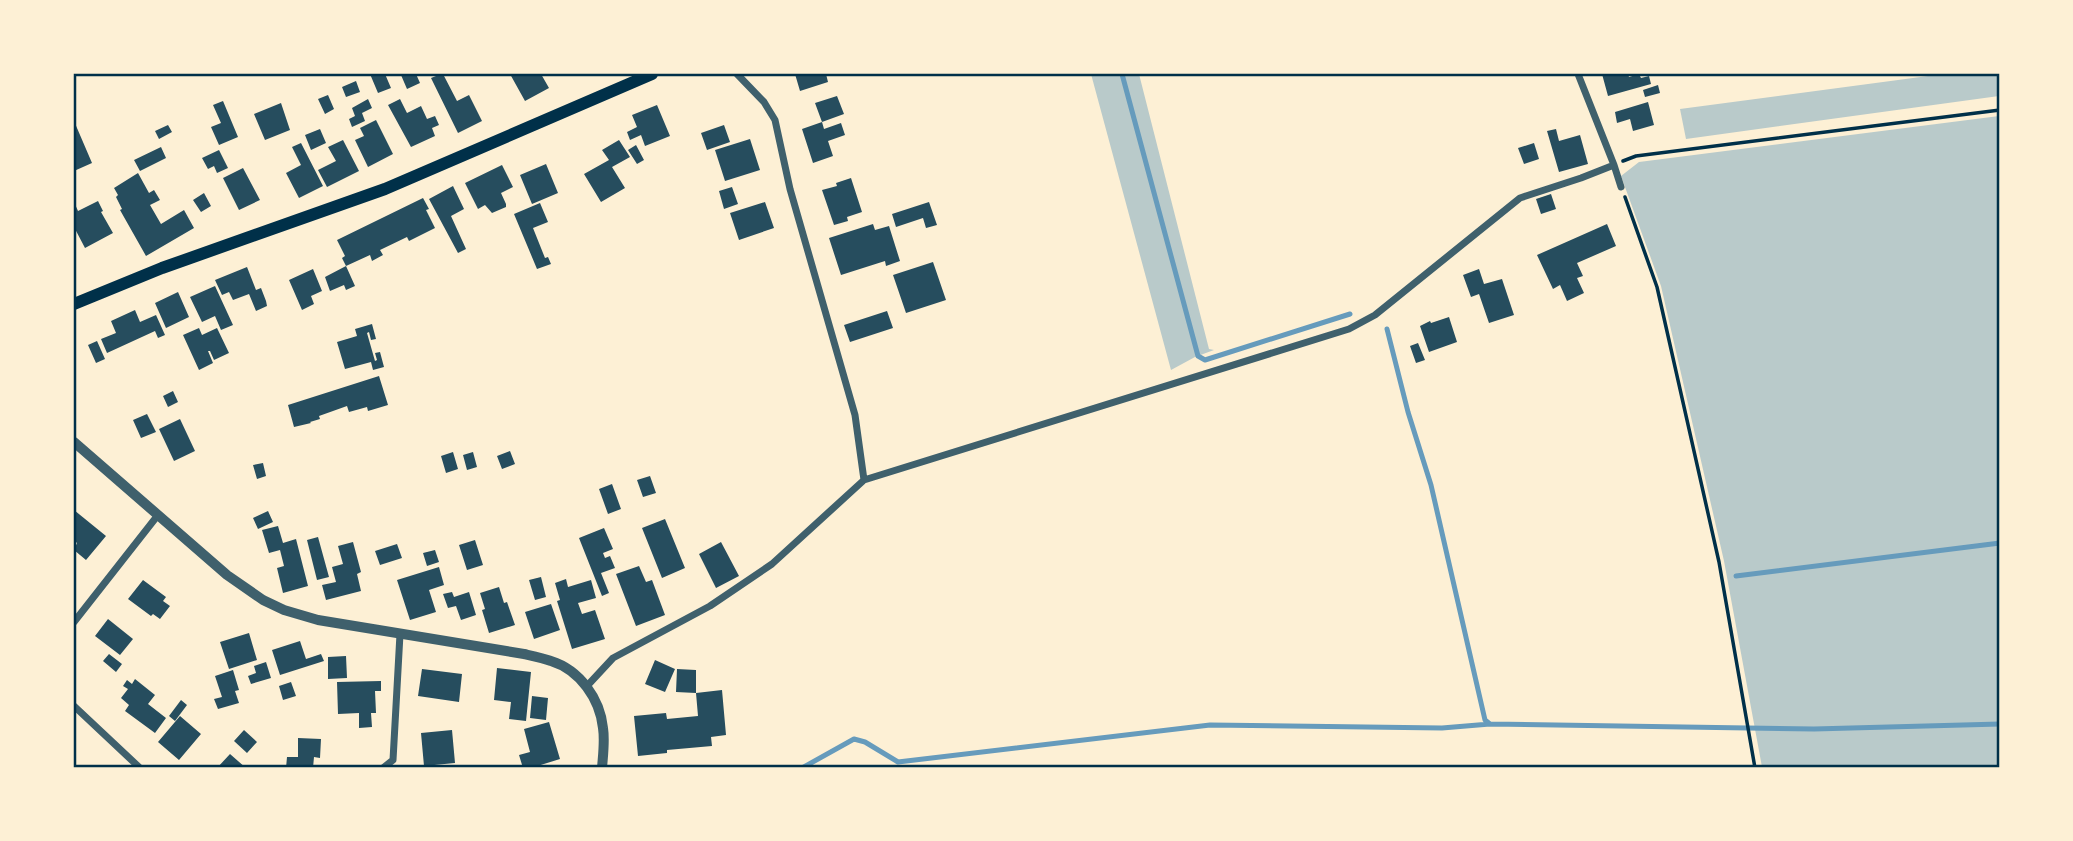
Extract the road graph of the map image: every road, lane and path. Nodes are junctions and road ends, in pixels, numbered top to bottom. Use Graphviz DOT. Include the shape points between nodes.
graph roads {
  1 [pos="652,74"];
  2 [pos="737,74"];
  3 [pos="1578,74"];
  4 [pos="2000,110"];
  5 [pos="1614,165"];
  6 [pos="1621,187"];
  7 [pos="74,304"];
  8 [pos="74,443"];
  9 [pos="864,480"];
  10 [pos="158,515"];
  11 [pos="74,622"];
  12 [pos="400,634"];
  13 [pos="587,686"];
  14 [pos="74,706"];
  15 [pos="140,768"];
  16 [pos="383,768"];
  17 [pos="602,768"];
  18 [pos="1755,768"];
  1 -- 7 [label="main road" via="385,189"];
  2 -- 9 [label="street" via="775,120 790,189 855,415"];
  3 -- 5 [label="street"];
  4 -- 5 [label="path" via="1636,156"];
  5 -- 6 [label="street"];
  5 -- 9 [label="street" via="1520,198 1375,315 1349,329"];
  6 -- 18 [label="path" via="1657,287 1719,562"];
  8 -- 10 [label="street"];
  9 -- 13 [label="street" via="772,564 710,606 613,658"];
  10 -- 11 [label="street"];
  10 -- 12 [label="street" via="245,589 284,610"];
  12 -- 13 [label="street" via="553,661"];
  12 -- 16 [label="street" via="393,760"];
  13 -- 17 [label="street" via="599,707"];
  14 -- 15 [label="street"];
}
